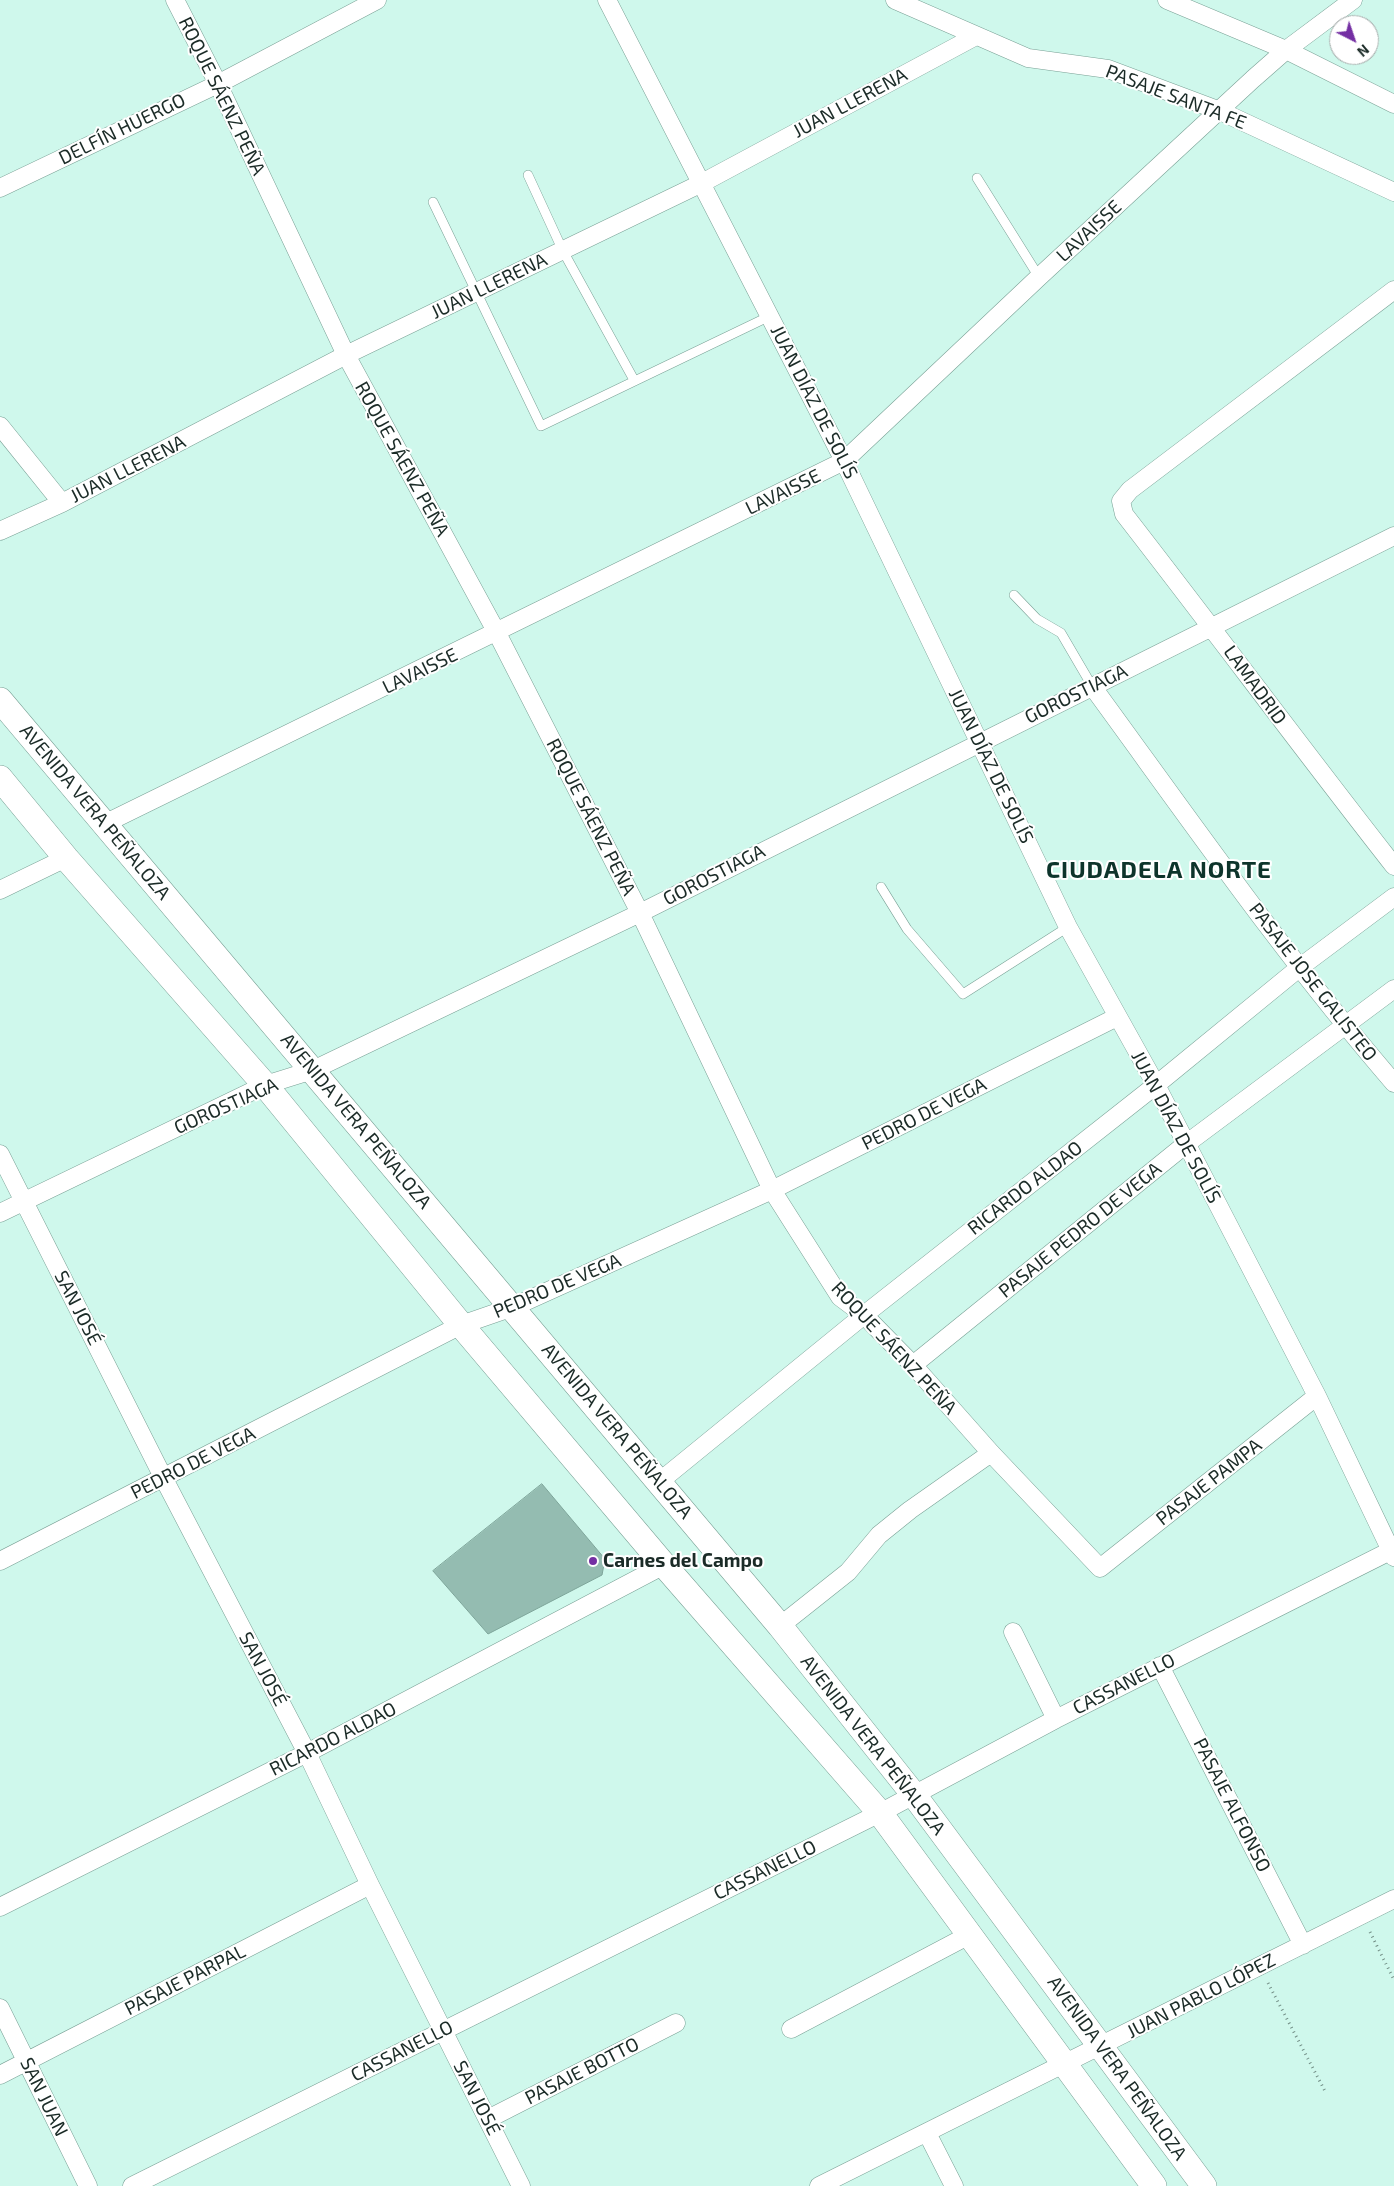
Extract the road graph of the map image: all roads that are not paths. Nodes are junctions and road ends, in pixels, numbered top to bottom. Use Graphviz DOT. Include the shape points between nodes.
graph roads {
  1 [pos="175,0"];
  2 [pos="377,0"];
  3 [pos="607,0"];
  4 [pos="895,0"];
  5 [pos="1167,0"];
  6 [pos="1353,0"];
  7 [pos="976,36"];
  8 [pos="1286,50"];
  9 [pos="218,84"];
  10 [pos="1394,104"];
  11 [pos="1220,111"];
  12 [pos="528,175"];
  13 [pos="977,178"];
  14 [pos="702,182"];
  15 [pos="0,188"];
  16 [pos="1394,192"];
  17 [pos="433,202"];
  18 [pos="563,251"];
  19 [pos="1039,277"];
  20 [pos="1394,290"];
  21 [pos="477,292"];
  22 [pos="770,316"];
  23 [pos="346,355"];
  24 [pos="634,380"];
  25 [pos="0,426"];
  26 [pos="844,461"];
  27 [pos="62,503"];
  28 [pos="0,531"];
  29 [pos="1394,536"];
  30 [pos="1014,594"];
  31 [pos="1212,626"];
  32 [pos="497,633"];
  33 [pos="1092,686"];
  34 [pos="0,700"];
  35 [pos="979,742"];
  36 [pos="0,778"];
  37 [pos="104,824"];
  38 [pos="66,858"];
  39 [pos="1394,866"];
  40 [pos="881,888"];
  41 [pos="0,890"];
  42 [pos="1394,897"];
  43 [pos="640,913"];
  44 [pos="1068,927"];
  45 [pos="1299,968"];
  46 [pos="1394,989"];
  47 [pos="1117,1017"];
  48 [pos="1344,1026"];
  49 [pos="313,1070"];
  50 [pos="1394,1083"];
  51 [pos="265,1085"];
  52 [pos="1156,1085"];
  53 [pos="1186,1144"];
  54 [pos="0,1154"];
  55 [pos="772,1190"];
  56 [pos="24,1201"];
  57 [pos="0,1213"];
  58 [pos="513,1307"];
  59 [pos="864,1315"];
  60 [pos="462,1325"];
  61 [pos="913,1365"];
  62 [pos="1317,1396"];
  63 [pos="991,1453"];
  64 [pos="164,1479"];
  65 [pos="659,1482"];
  66 [pos="1393,1552"];
  67 [pos="0,1561"];
  68 [pos="664,1565"];
  69 [pos="1100,1568"];
  70 [pos="780,1626"];
  71 [pos="1013,1632"];
  72 [pos="1160,1666"];
  73 [pos="1056,1719"];
  74 [pos="307,1753"];
  75 [pos="914,1795"];
  76 [pos="880,1813"];
  77 [pos="370,1885"];
  78 [pos="1394,1899"];
  79 [pos="0,1907"];
  80 [pos="971,1934"];
  81 [pos="1303,1945"];
  82 [pos="0,2008"];
  83 [pos="676,2023"];
  84 [pos="790,2029"];
  85 [pos="442,2030"];
  86 [pos="1102,2046"];
  87 [pos="27,2061"];
  88 [pos="1066,2064"];
  89 [pos="0,2075"];
  90 [pos="488,2119"];
  91 [pos="927,2133"];
  92 [pos="88,2186"];
  93 [pos="132,2186"];
  94 [pos="521,2186"];
  95 [pos="819,2186"];
  96 [pos="954,2186"];
  97 [pos="1154,2186"];
  98 [pos="1204,2186"];
  1 -- 9 [label="street, ROQUE SÁENZ PEÑA"];
  2 -- 9 [label="street, DELFÍN HUERGO"];
  3 -- 14 [label="street, JUAN DÍAZ DE SOLÍS"];
  4 -- 7 [label="street, PASAJE SANTA FE"];
  5 -- 8 [label="street"];
  6 -- 8 [label="street, LAVAISSE"];
  7 -- 11 [label="street, PASAJE SANTA FE" via="1028,58 1108,69"];
  7 -- 14 [label="street, JUAN LLERENA"];
  8 -- 10 [label="street"];
  8 -- 11 [label="street, LAVAISSE"];
  9 -- 15 [label="street, DELFÍN HUERGO"];
  9 -- 23 [label="street, ROQUE SÁENZ PEÑA"];
  11 -- 16 [label="street, PASAJE SANTA FE"];
  11 -- 19 [label="street, LAVAISSE"];
  12 -- 18 [label="lane"];
  13 -- 19 [label="lane"];
  14 -- 18 [label="street, JUAN LLERENA"];
  14 -- 22 [label="street, JUAN DÍAZ DE SOLÍS"];
  17 -- 21 [label="lane"];
  18 -- 21 [label="street, JUAN LLERENA"];
  18 -- 24 [label="lane"];
  19 -- 26 [label="street, LAVAISSE"];
  20 -- 31 [label="street, LAMADRID" via="1130,490 1121,501 1124,514"];
  21 -- 23 [label="street, JUAN LLERENA"];
  21 -- 24 [label="lane" via="541,426"];
  22 -- 24 [label="lane"];
  22 -- 26 [label="street, JUAN DÍAZ DE SOLÍS"];
  23 -- 27 [label="street, JUAN LLERENA"];
  23 -- 32 [label="street, ROQUE SÁENZ PEÑA"];
  25 -- 27 [label="street"];
  26 -- 32 [label="street, LAVAISSE"];
  26 -- 35 [label="street, JUAN DÍAZ DE SOLÍS"];
  27 -- 28 [label="street, JUAN LLERENA"];
  29 -- 31 [label="street, GOROSTIAGA"];
  30 -- 33 [label="lane" via="1037,620 1061,633"];
  31 -- 33 [label="street, GOROSTIAGA"];
  31 -- 39 [label="street, LAMADRID" via="1293,738"];
  32 -- 37 [label="street, LAVAISSE"];
  32 -- 43 [label="street, ROQUE SÁENZ PEÑA"];
  33 -- 35 [label="street, GOROSTIAGA"];
  33 -- 45 [label="street, PASAJE JOSE GALISTEO"];
  34 -- 37 [label="main road, AVENIDA VERA PEÑALOZA"];
  35 -- 43 [label="street, GOROSTIAGA"];
  35 -- 44 [label="street, JUAN DÍAZ DE SOLÍS"];
  36 -- 38 [label="main road, AVENIDA VERA PEÑALOZA"];
  37 -- 49 [label="main road, AVENIDA VERA PEÑALOZA"];
  38 -- 41 [label="street"];
  38 -- 51 [label="main road, AVENIDA VERA PEÑALOZA"];
  40 -- 44 [label="lane" via="907,929 963,994"];
  42 -- 45 [label="street, RICARDO ALDAO"];
  43 -- 49 [label="street, GOROSTIAGA"];
  43 -- 55 [label="street, ROQUE SÁENZ PEÑA"];
  44 -- 47 [label="street, JUAN DÍAZ DE SOLÍS"];
  45 -- 48 [label="street, PASAJE JOSE GALISTEO"];
  45 -- 52 [label="street, RICARDO ALDAO"];
  46 -- 48 [label="street, PASAJE PEDRO DE VEGA"];
  47 -- 52 [label="street, JUAN DÍAZ DE SOLÍS"];
  47 -- 55 [label="street, PEDRO DE VEGA"];
  48 -- 50 [label="street, PASAJE JOSE GALISTEO"];
  48 -- 53 [label="street, PASAJE PEDRO DE VEGA"];
  49 -- 51 [label="street, GOROSTIAGA"];
  49 -- 58 [label="main road, AVENIDA VERA PEÑALOZA"];
  51 -- 56 [label="street, GOROSTIAGA"];
  51 -- 60 [label="main road, AVENIDA VERA PEÑALOZA"];
  52 -- 53 [label="street, JUAN DÍAZ DE SOLÍS"];
  52 -- 59 [label="street, RICARDO ALDAO"];
  53 -- 61 [label="street, PASAJE PEDRO DE VEGA"];
  53 -- 62 [label="street, JUAN DÍAZ DE SOLÍS"];
  54 -- 56 [label="street, SAN JOSÉ"];
  55 -- 58 [label="street, PEDRO DE VEGA"];
  55 -- 59 [label="street, ROQUE SÁENZ PEÑA" via="840,1296"];
  56 -- 57 [label="street, GOROSTIAGA"];
  56 -- 64 [label="street, SAN JOSÉ"];
  58 -- 60 [label="street, PEDRO DE VEGA"];
  58 -- 65 [label="main road, AVENIDA VERA PEÑALOZA"];
  59 -- 61 [label="street, ROQUE SÁENZ PEÑA"];
  59 -- 65 [label="street, RICARDO ALDAO"];
  60 -- 64 [label="street, PEDRO DE VEGA"];
  60 -- 68 [label="main road, AVENIDA VERA PEÑALOZA"];
  61 -- 63 [label="street, ROQUE SÁENZ PEÑA"];
  62 -- 66 [label="street, JUAN DÍAZ DE SOLÍS"];
  62 -- 69 [label="street, PASAJE PAMPA"];
  63 -- 69 [label="street, ROQUE SÁENZ PEÑA"];
  63 -- 70 [label="street" via="885,1530 848,1572"];
  64 -- 67 [label="street, PEDRO DE VEGA"];
  64 -- 74 [label="street, SAN JOSÉ"];
  65 -- 70 [label="main road, AVENIDA VERA PEÑALOZA"];
  66 -- 72 [label="street, CASSANELLO"];
  68 -- 74 [label="street, RICARDO ALDAO"];
  68 -- 76 [label="main road, AVENIDA VERA PEÑALOZA"];
  70 -- 75 [label="main road, AVENIDA VERA PEÑALOZA"];
  71 -- 73 [label="street"];
  72 -- 73 [label="street, CASSANELLO"];
  72 -- 81 [label="street, PASAJE ALFONSO"];
  73 -- 75 [label="street, CASSANELLO"];
  74 -- 77 [label="street, SAN JOSÉ"];
  74 -- 79 [label="street, RICARDO ALDAO"];
  75 -- 76 [label="street, CASSANELLO"];
  75 -- 86 [label="main road, AVENIDA VERA PEÑALOZA"];
  76 -- 80 [label="main road, AVENIDA VERA PEÑALOZA"];
  76 -- 85 [label="street, CASSANELLO"];
  77 -- 85 [label="street, SAN JOSÉ"];
  77 -- 87 [label="street, PASAJE PARPAL"];
  78 -- 81 [label="street, JUAN PABLO LÓPEZ"];
  80 -- 84 [label="street"];
  80 -- 88 [label="main road, AVENIDA VERA PEÑALOZA"];
  81 -- 86 [label="street, JUAN PABLO LÓPEZ"];
  82 -- 87 [label="street, SAN JUAN"];
  83 -- 90 [label="street, PASAJE BOTTO"];
  85 -- 90 [label="street, SAN JOSÉ"];
  85 -- 93 [label="street, CASSANELLO"];
  86 -- 88 [label="street, JUAN PABLO LÓPEZ"];
  86 -- 98 [label="main road, AVENIDA VERA PEÑALOZA"];
  87 -- 89 [label="street, PASAJE PARPAL"];
  87 -- 92 [label="street, SAN JUAN"];
  88 -- 91 [label="street, JUAN PABLO LÓPEZ"];
  88 -- 97 [label="main road, AVENIDA VERA PEÑALOZA"];
  90 -- 94 [label="street, SAN JOSÉ"];
  91 -- 95 [label="street, JUAN PABLO LÓPEZ"];
  91 -- 96 [label="street"];
}
